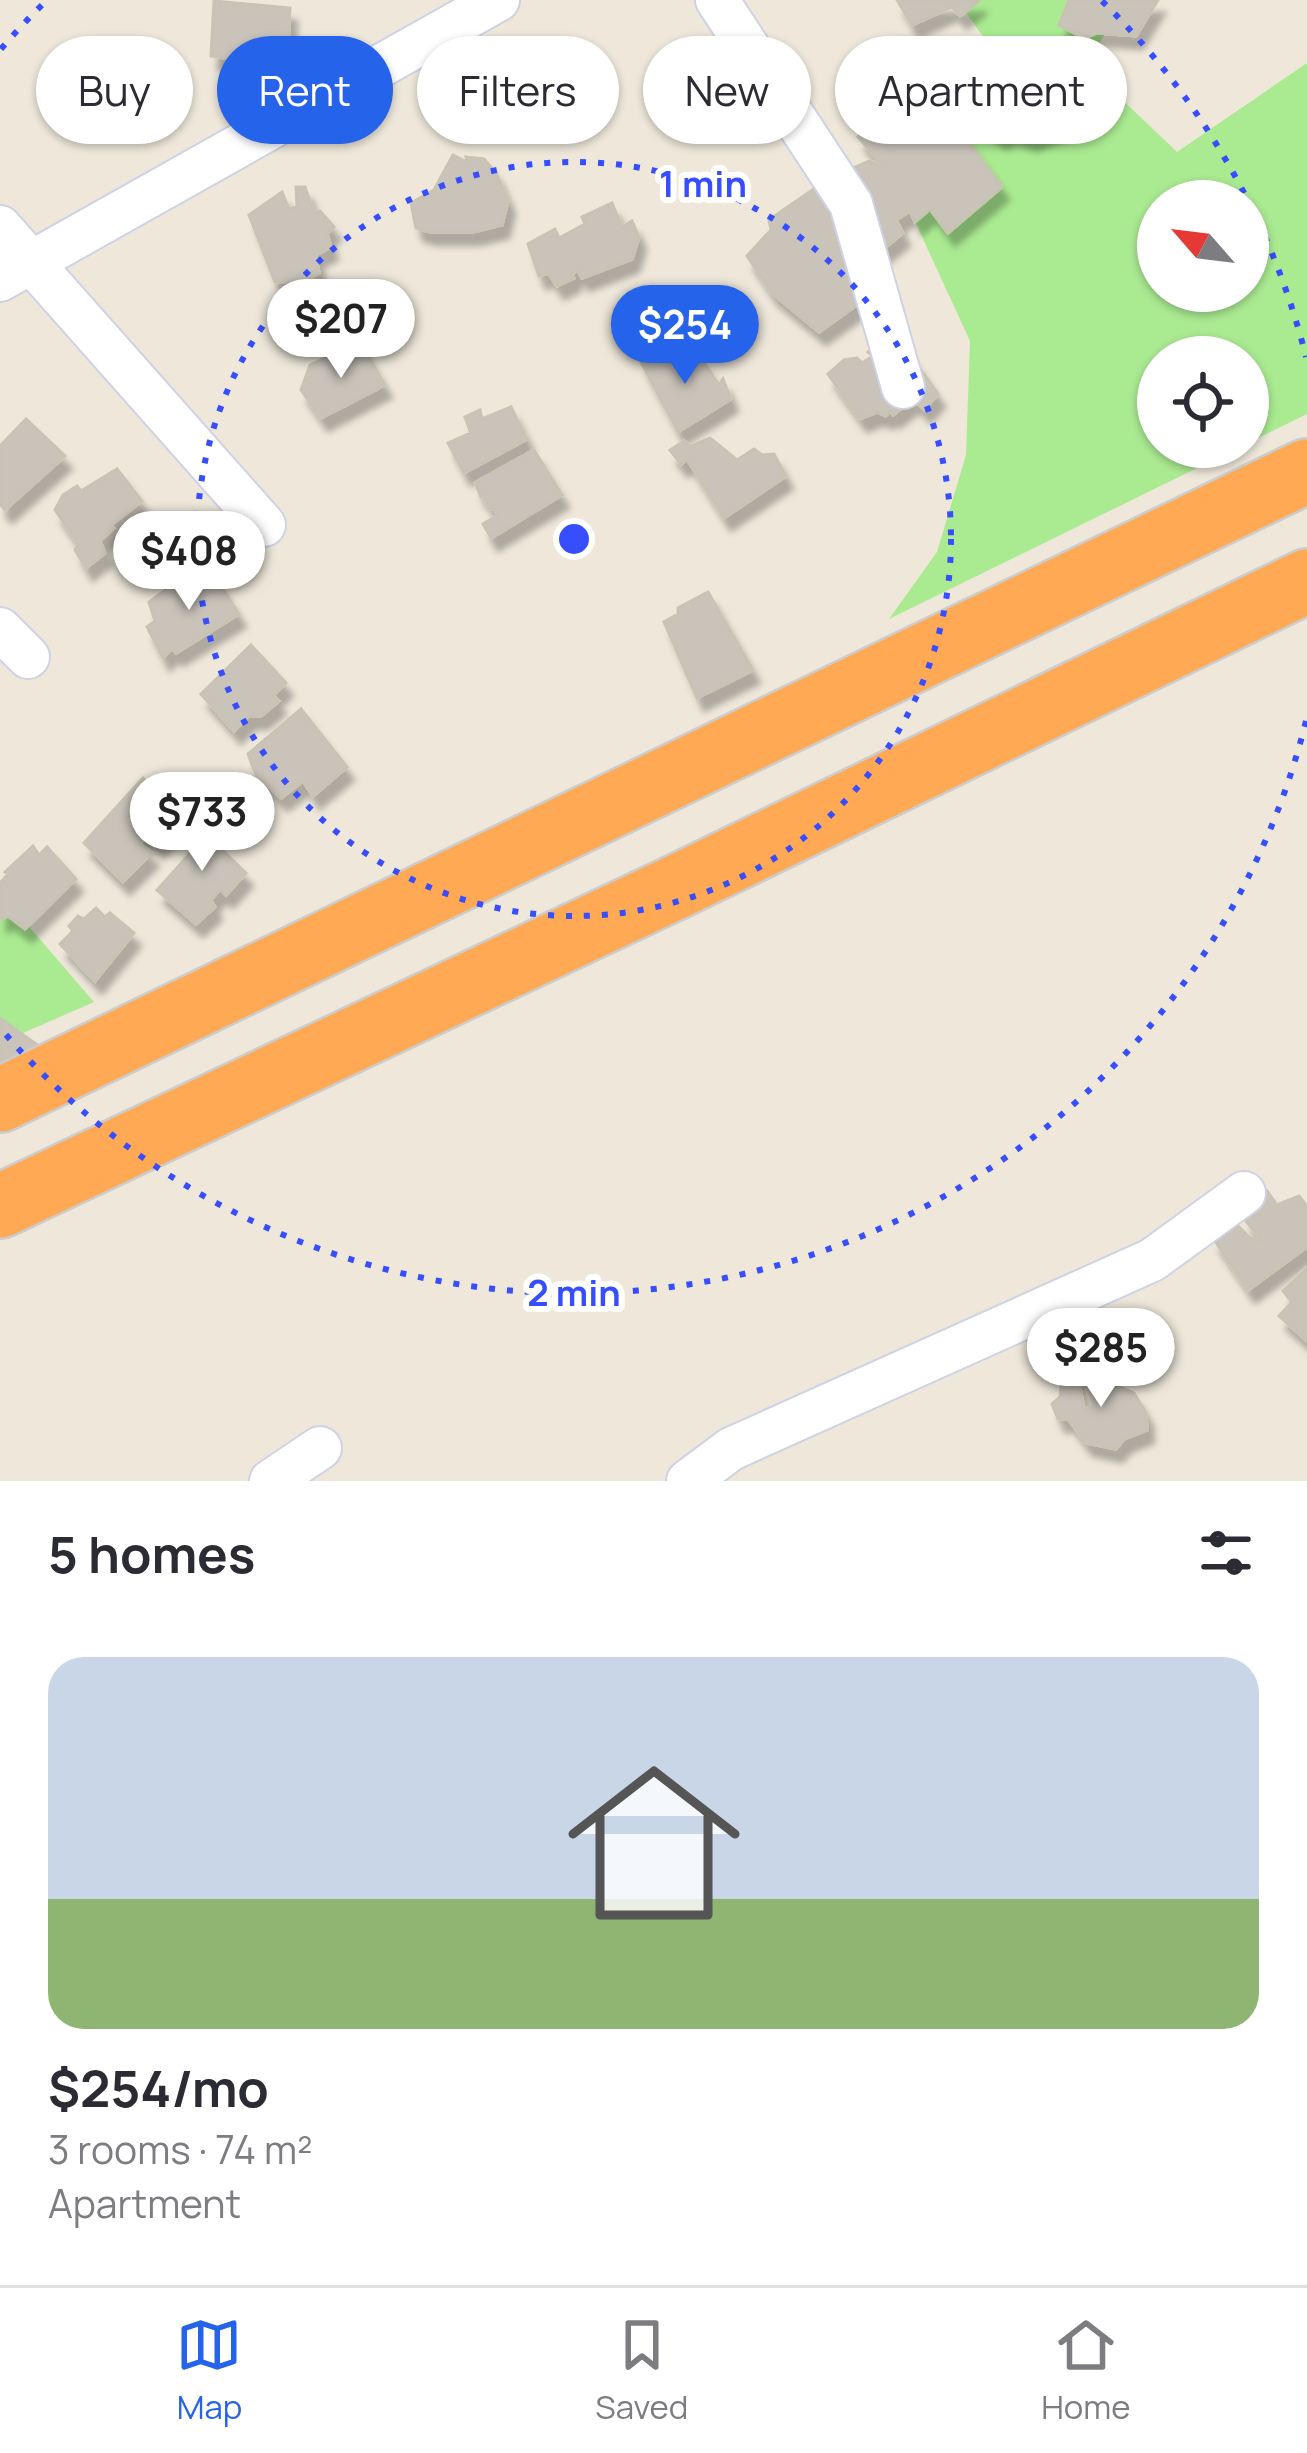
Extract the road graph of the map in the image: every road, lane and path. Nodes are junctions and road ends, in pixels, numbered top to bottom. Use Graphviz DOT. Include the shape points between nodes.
graph roads {
  1 [pos="498,0"];
  2 [pos="717,0"];
  3 [pos="0,226"];
  4 [pos="16,271"];
  5 [pos="904,387"];
  6 [pos="1307,472"];
  7 [pos="264,525"];
  8 [pos="1307,581"];
  9 [pos="0,1100"];
  10 [pos="1244,1193"];
  11 [pos="0,1206"];
  12 [pos="320,1448"];
  13 [pos="271,1481"];
  14 [pos="688,1481"];
  1 -- 4 [label="street"];
  2 -- 5 [label="street" via="851,204"];
  3 -- 4 [label="street"];
  4 -- 7 [label="street"];
  6 -- 9 [label="highway"];
  8 -- 11 [label="highway"];
  10 -- 14 [label="street" via="1152,1260 731,1449"];
  12 -- 13 [label="street"];
}
